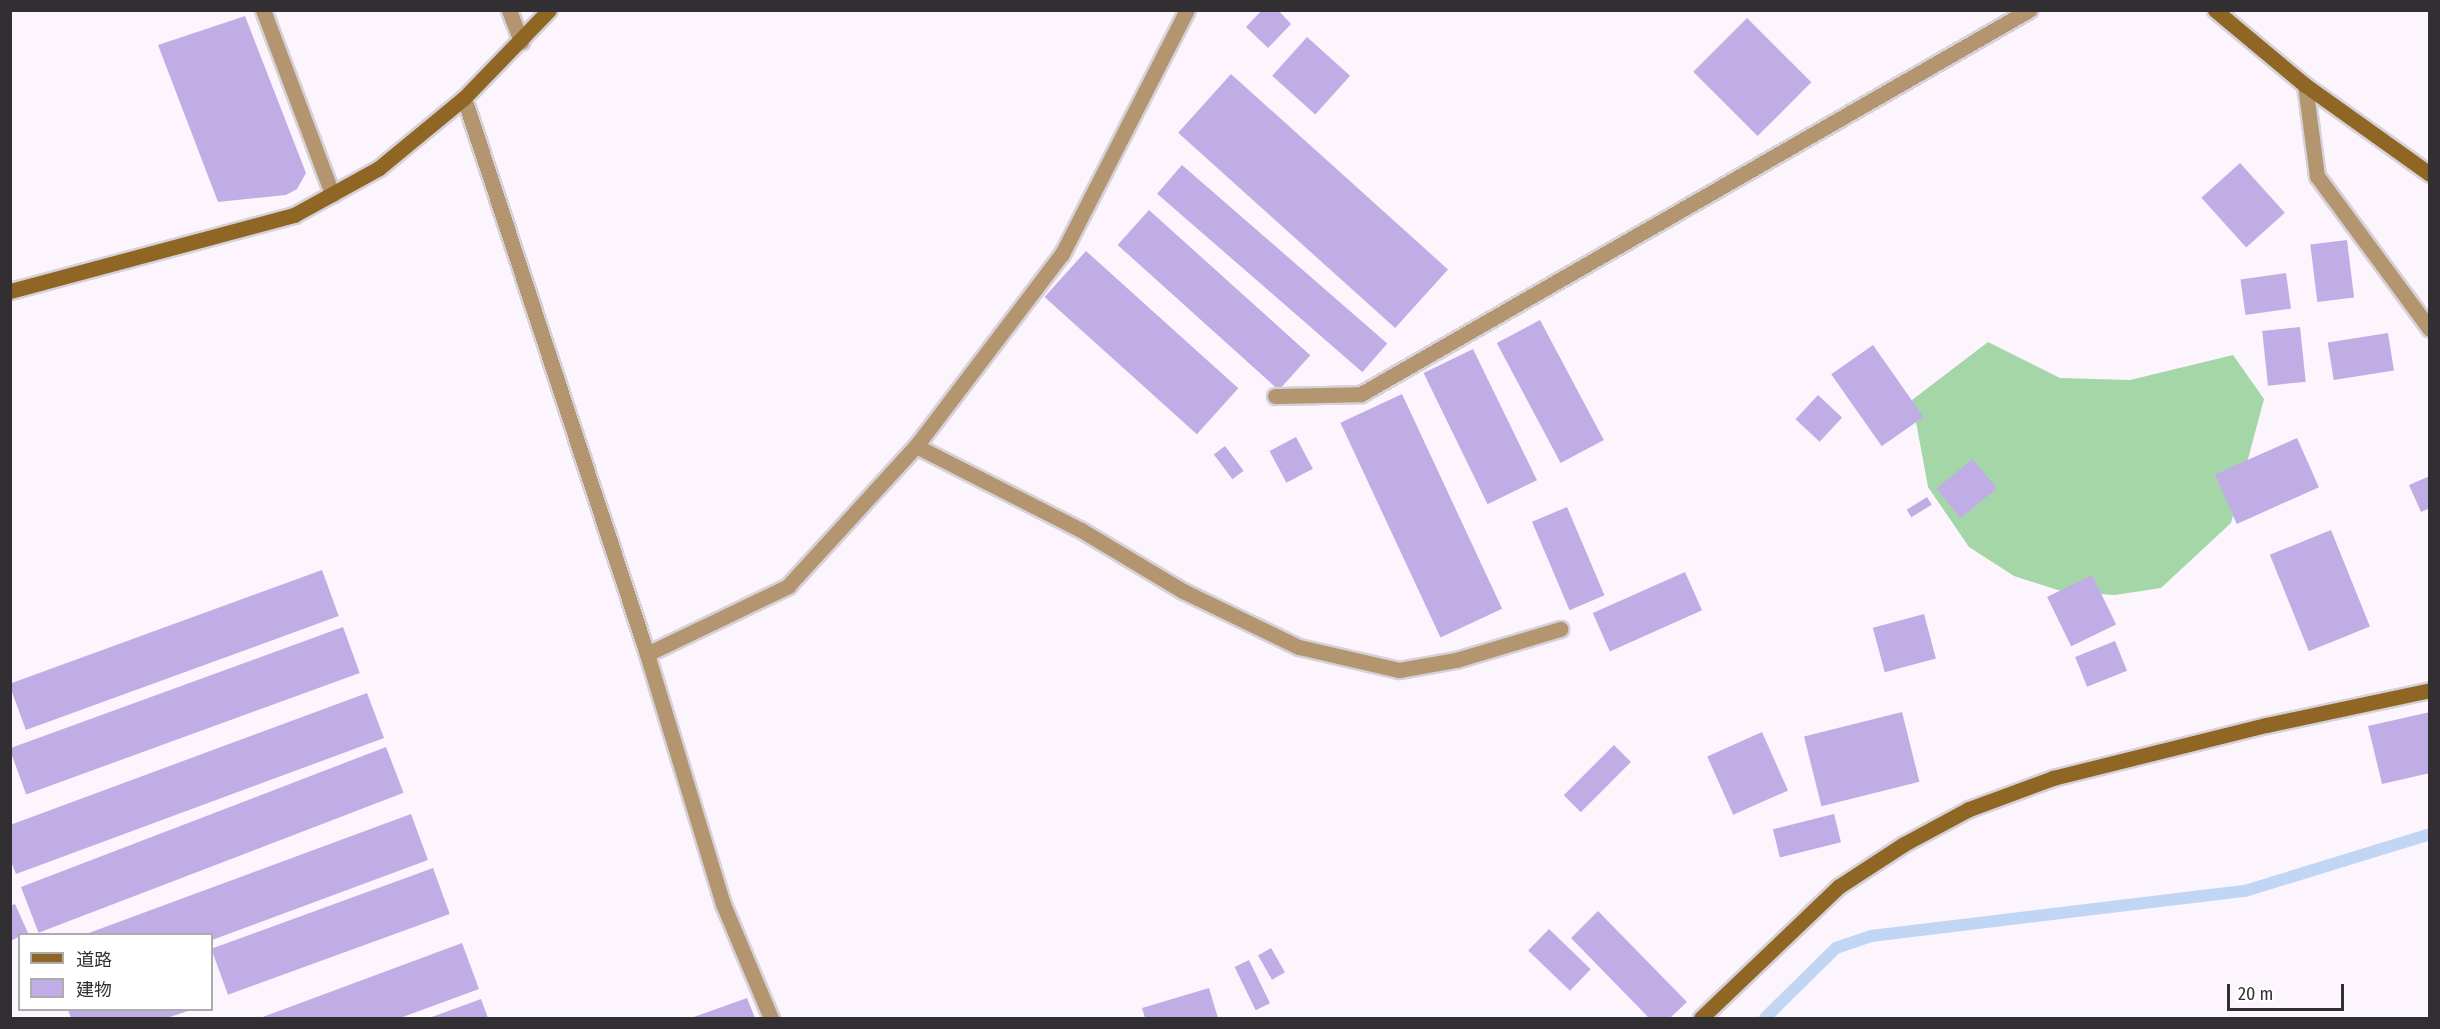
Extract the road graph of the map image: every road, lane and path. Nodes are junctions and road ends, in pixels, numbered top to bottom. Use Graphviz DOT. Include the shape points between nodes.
graph roads {
  1 [pos="263,10"];
  2 [pos="509,10"];
  3 [pos="549,10"];
  4 [pos="1186,10"];
  5 [pos="2029,10"];
  6 [pos="2215,10"];
  7 [pos="521,42"];
  8 [pos="2305,85"];
  9 [pos="464,98"];
  10 [pos="2430,174"];
  11 [pos="332,194"];
  12 [pos="10,291"];
  13 [pos="2430,329"];
  14 [pos="1275,396"];
  15 [pos="916,446"];
  16 [pos="1560,629"];
  17 [pos="647,654"];
  18 [pos="2430,690"];
  19 [pos="771,1018"];
  20 [pos="1701,1018"];
  1 -- 11 [label="street"];
  2 -- 7 [label="street"];
  3 -- 7 [label="street"];
  4 -- 15 [label="street" via="1062,254"];
  5 -- 14 [label="street" via="1361,394"];
  6 -- 8 [label="street"];
  7 -- 9 [label="street"];
  8 -- 10 [label="street"];
  8 -- 13 [label="street" via="2317,176"];
  9 -- 11 [label="street" via="379,168"];
  9 -- 17 [label="street"];
  11 -- 12 [label="street" via="294,215"];
  15 -- 16 [label="street" via="1081,530 1183,591 1299,647 1399,670 1456,660"];
  15 -- 17 [label="street" via="788,586"];
  17 -- 19 [label="street" via="723,904"];
  18 -- 20 [label="street" via="2266,725 2053,778 1969,809 1904,844 1838,887"];
}
